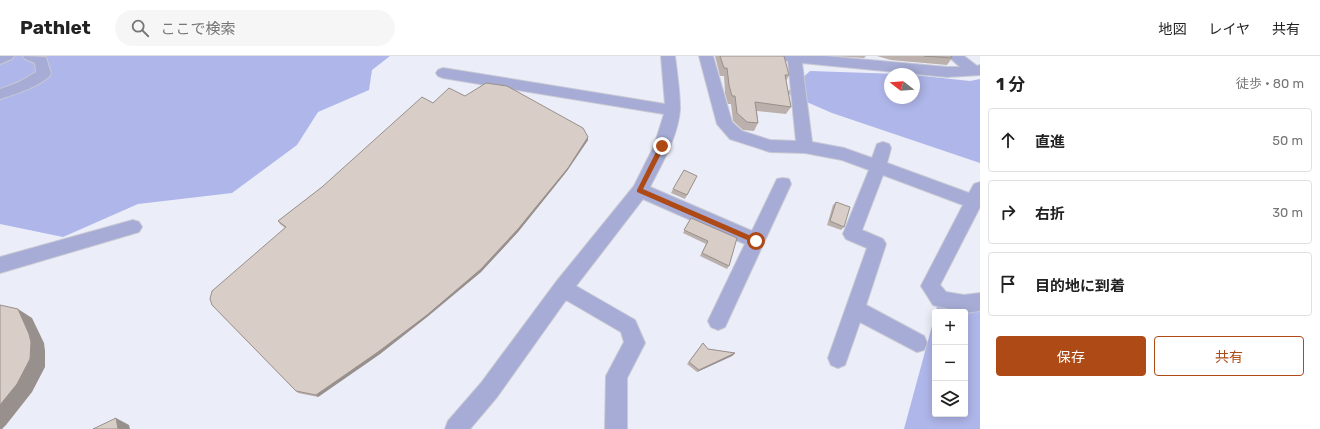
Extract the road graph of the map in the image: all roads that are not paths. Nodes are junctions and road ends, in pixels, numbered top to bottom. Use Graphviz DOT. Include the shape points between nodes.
graph roads {
  1 [pos="7,56"];
  2 [pos="30,56"];
  3 [pos="668,56"];
  4 [pos="706,56"];
  5 [pos="777,56"];
  6 [pos="955,56"];
  7 [pos="794,57"];
  8 [pos="0,60"];
  9 [pos="977,70"];
  10 [pos="443,73"];
  11 [pos="0,94"];
  12 [pos="672,110"];
  13 [pos="805,147"];
  14 [pos="883,148"];
  15 [pos="878,167"];
  16 [pos="783,184"];
  17 [pos="640,190"];
  18 [pos="977,196"];
  19 [pos="133,227"];
  20 [pos="756,241"];
  21 [pos="0,265"];
  22 [pos="562,288"];
  23 [pos="980,302"];
  24 [pos="854,309"];
  25 [pos="718,321"];
  26 [pos="917,343"];
  27 [pos="838,358"];
  28 [pos="456,429"];
  29 [pos="616,429"];
  1 -- 8 [label="street"];
  2 -- 11 [label="street" via="41,60 44,74"];
  3 -- 12 [label="street"];
  4 -- 13 [label="street" via="725,124 736,135 770,146"];
  5 -- 7 [label="street"];
  6 -- 9 [label="street"];
  7 -- 9 [label="street" via="947,72"];
  7 -- 13 [label="street"];
  10 -- 12 [label="street"];
  12 -- 17 [label="street" via="662,146"];
  13 -- 15 [label="street" via="844,154"];
  14 -- 15 [label="street"];
  15 -- 18 [label="street"];
  15 -- 24 [label="street" via="852,234 877,244"];
  16 -- 20 [label="street"];
  17 -- 20 [label="street"];
  17 -- 22 [label="street"];
  18 -- 23 [label="street" via="930,286 940,299 964,304"];
  19 -- 21 [label="street"];
  20 -- 25 [label="street"];
  22 -- 28 [label="street" via="489,390"];
  22 -- 29 [label="street" via="628,326 635,343 616,376"];
  24 -- 26 [label="street"];
  24 -- 27 [label="street"];
}
